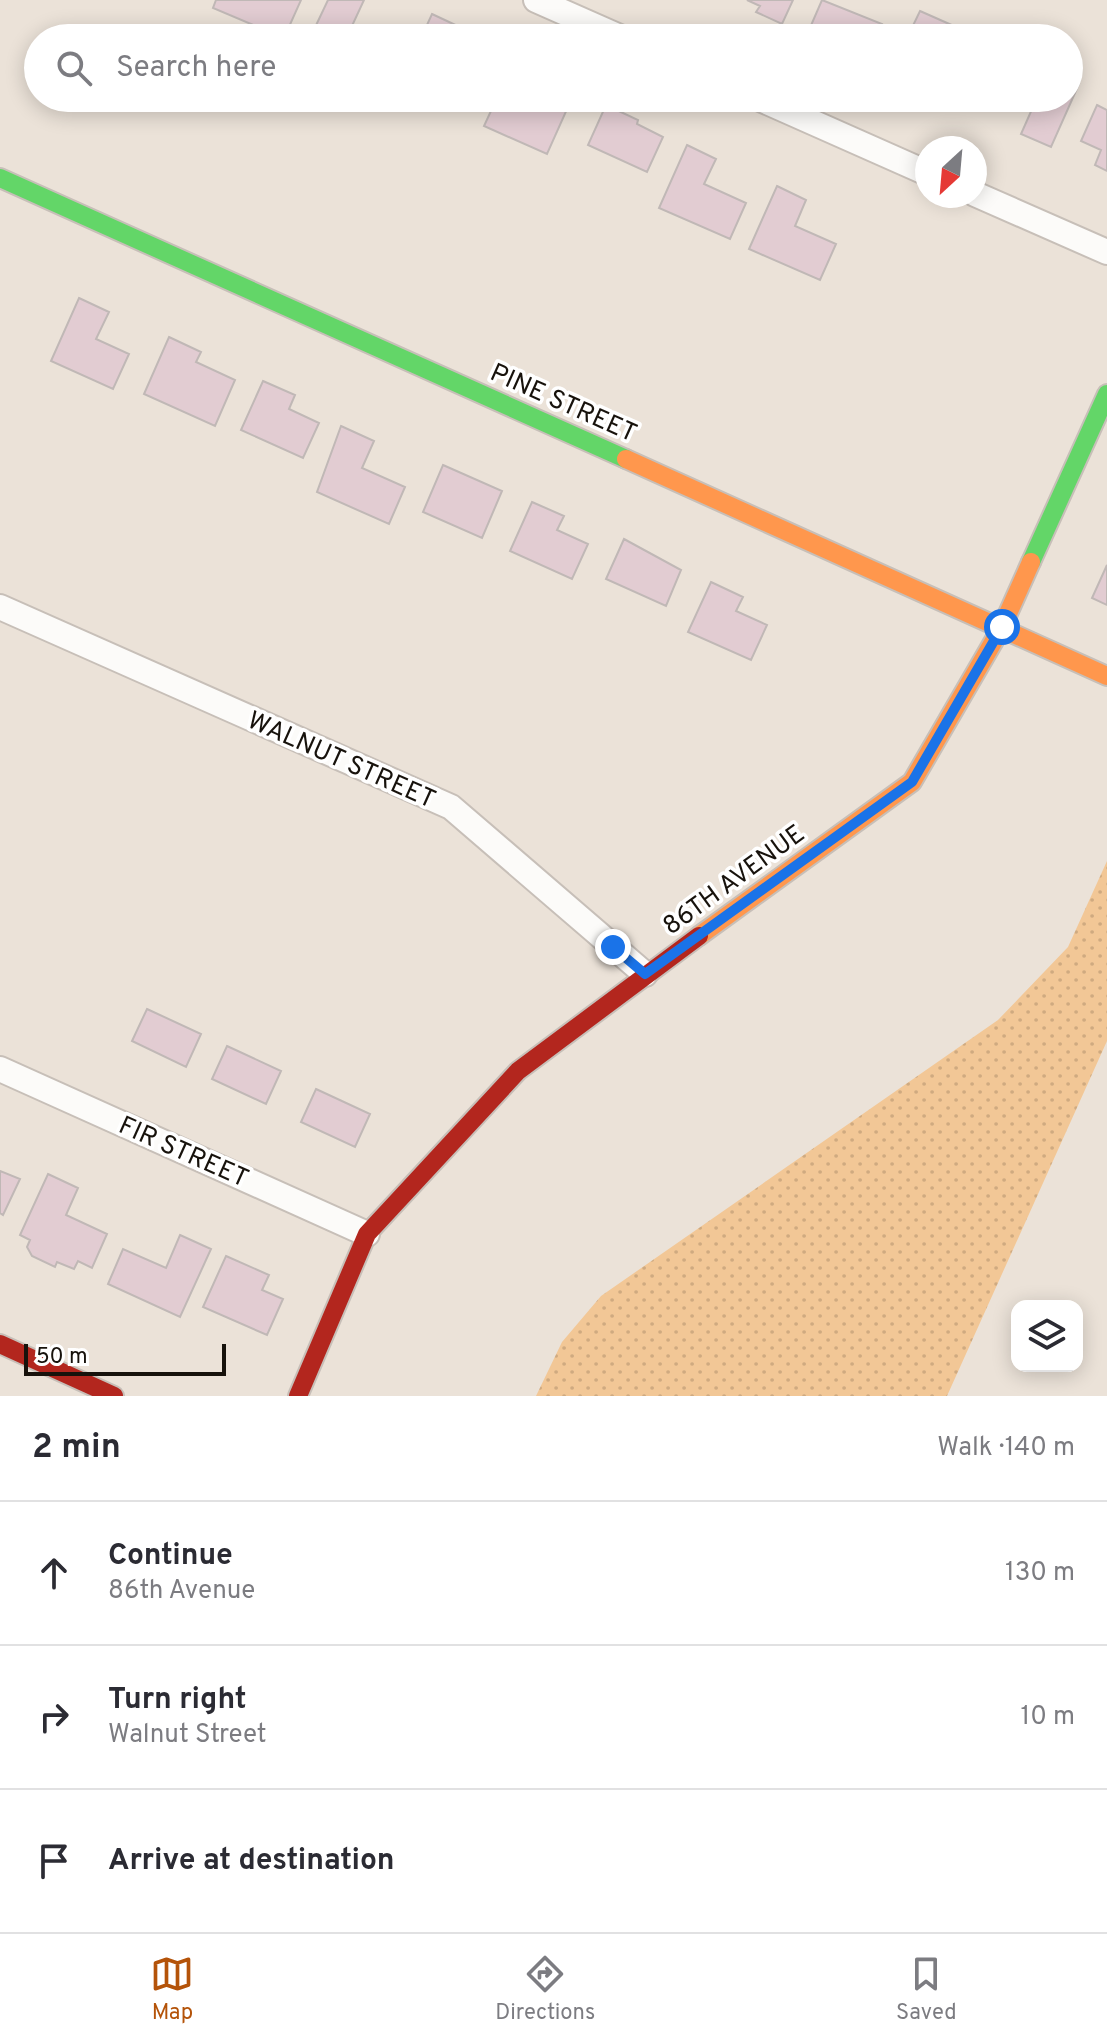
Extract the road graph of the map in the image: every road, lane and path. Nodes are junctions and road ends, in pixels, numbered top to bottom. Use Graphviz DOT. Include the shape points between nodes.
graph roads {
  1 [pos="536,0"];
  2 [pos="590,24"];
  3 [pos="790,112"];
  4 [pos="915,168"];
  5 [pos="0,178"];
  6 [pos="987,199"];
  7 [pos="1107,252"];
  8 [pos="1107,394"];
  9 [pos="0,607"];
  10 [pos="1002,627"];
  11 [pos="1107,676"];
  12 [pos="645,974"];
  13 [pos="0,1069"];
  14 [pos="367,1234"];
  15 [pos="0,1344"];
  16 [pos="114,1396"];
  17 [pos="298,1396"];
  1 -- 2 [label="street"];
  3 -- 4 [label="street"];
  5 -- 10 [label="street, PINE STREET"];
  6 -- 7 [label="street"];
  8 -- 10 [label="street, 86TH AVENUE"];
  9 -- 12 [label="street, WALNUT STREET" via="451,807"];
  10 -- 11 [label="street, PINE STREET"];
  10 -- 12 [label="street, 86TH AVENUE" via="912,782"];
  12 -- 14 [label="street, 86TH AVENUE" via="518,1071"];
  13 -- 14 [label="street, FIR STREET"];
  14 -- 17 [label="street, 86TH AVENUE"];
  15 -- 16 [label="street"];
}
